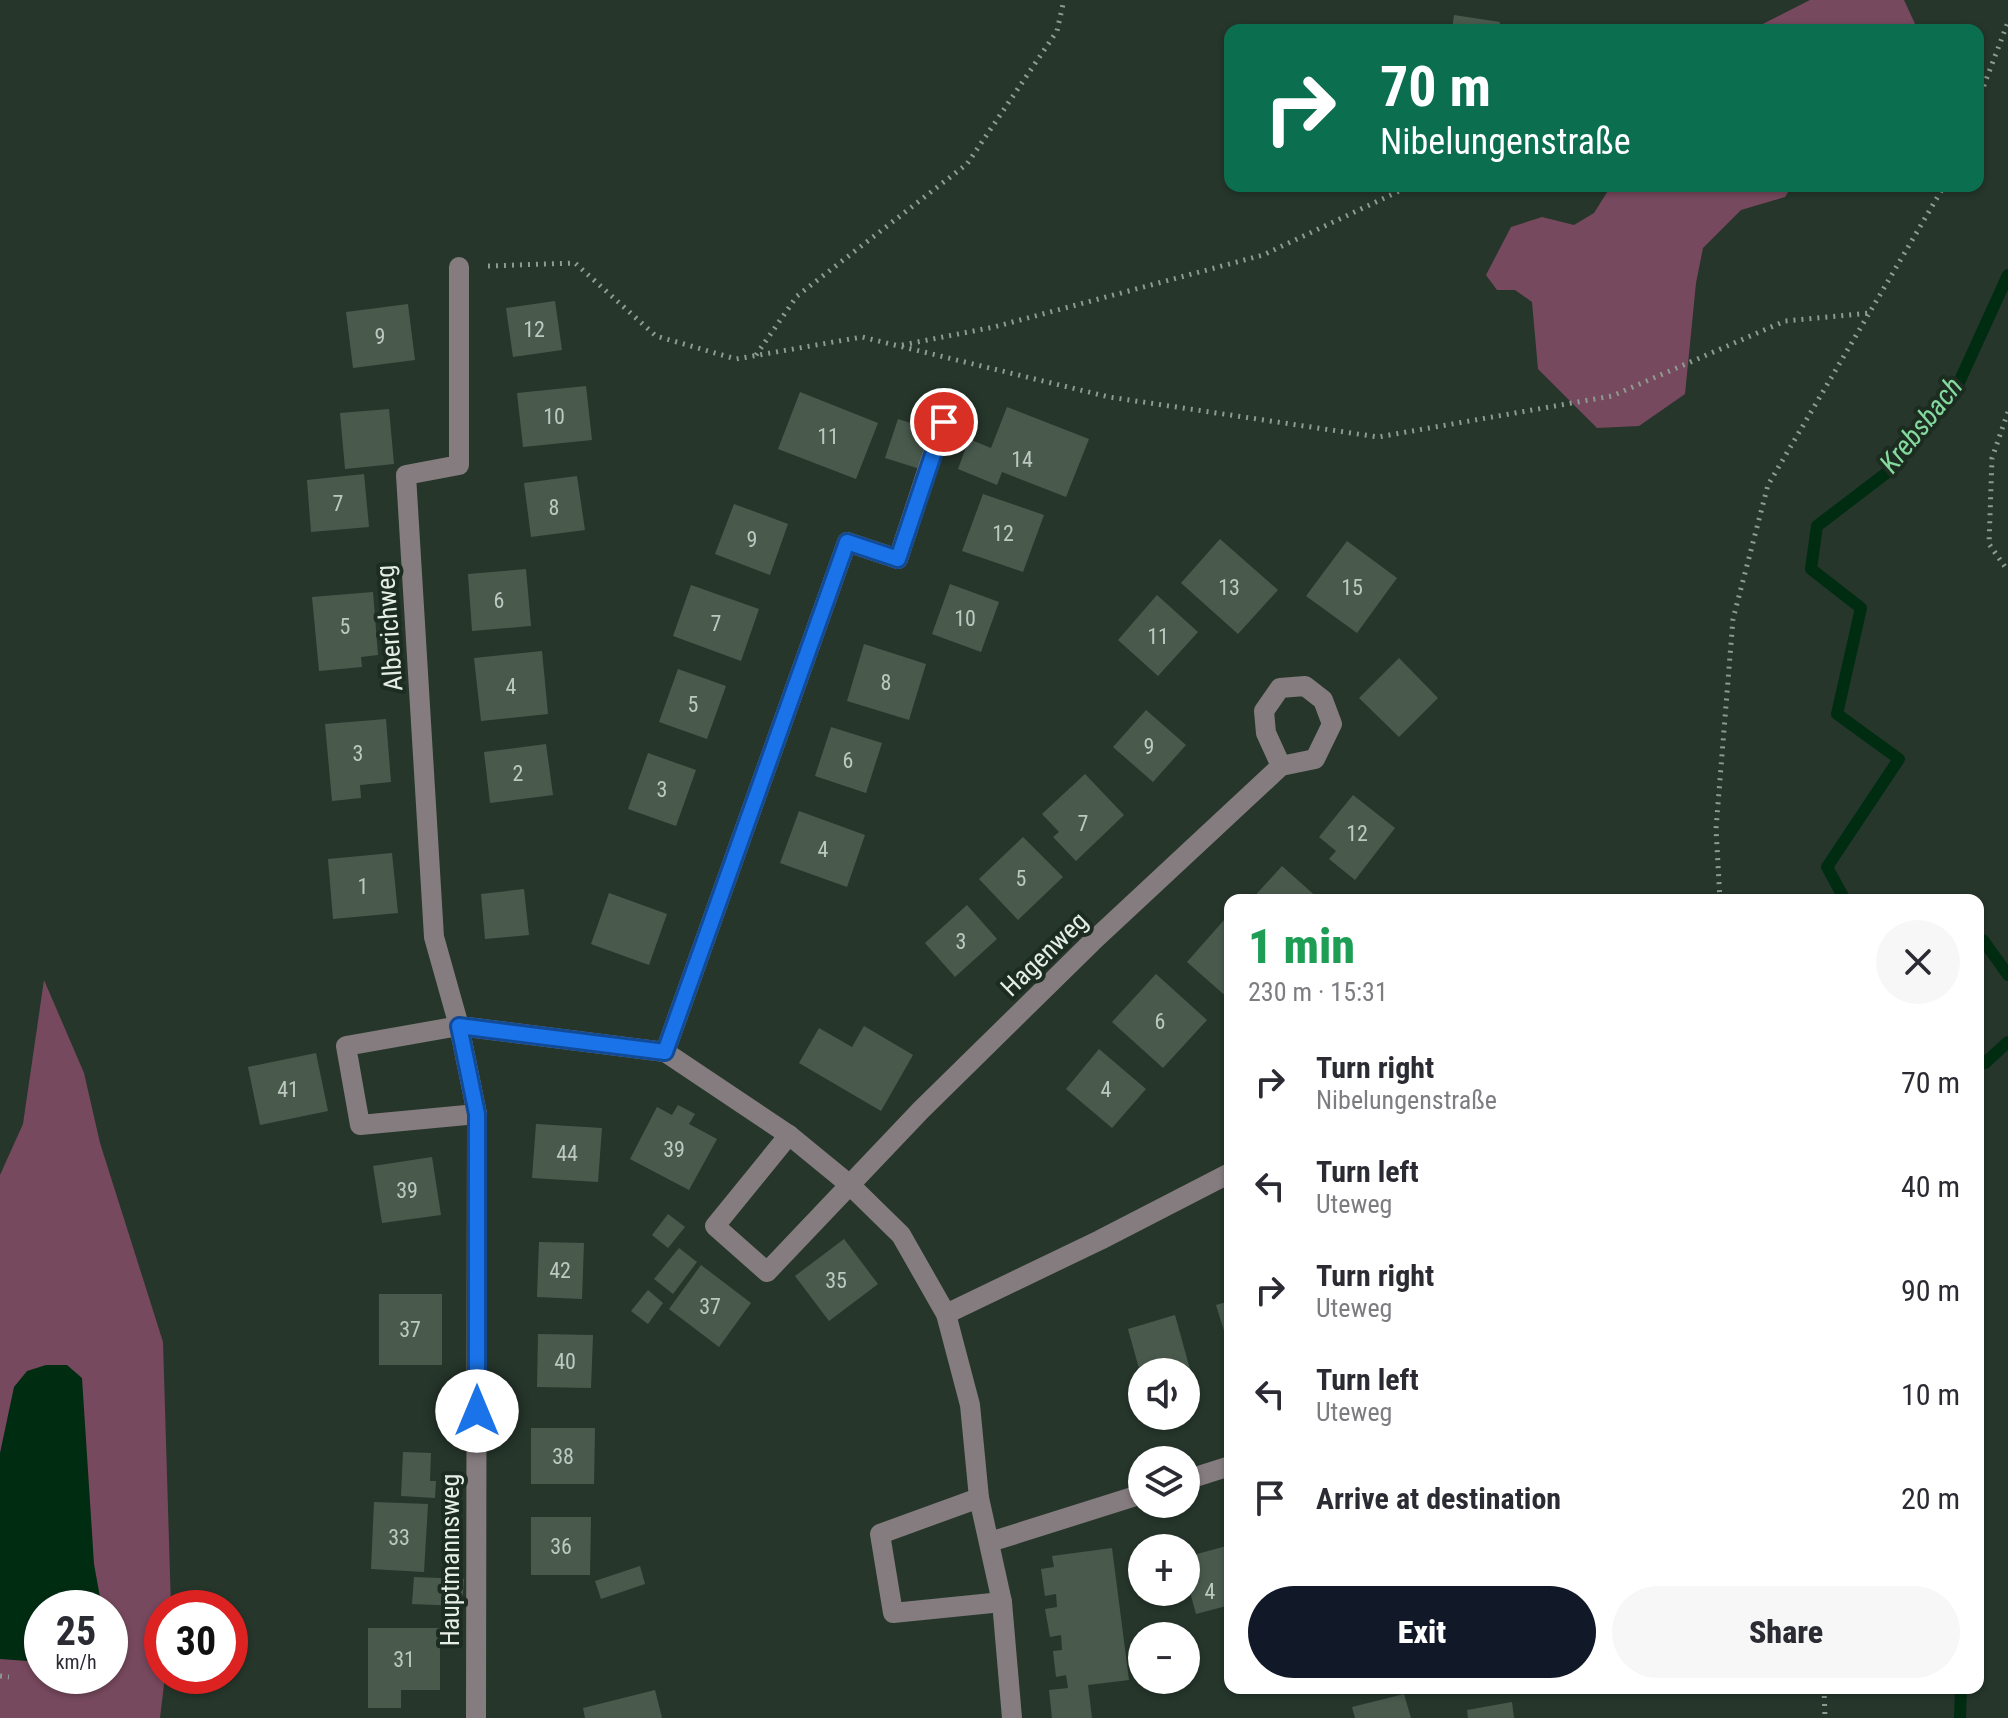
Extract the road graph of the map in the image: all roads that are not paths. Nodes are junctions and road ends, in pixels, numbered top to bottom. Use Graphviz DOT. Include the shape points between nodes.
graph roads {
  1 [pos="459,267"];
  2 [pos="947,411"];
  3 [pos="1281,766"];
  4 [pos="459,1026"];
  5 [pos="665,1052"];
  6 [pos="477,1114"];
  7 [pos="789,1135"];
  8 [pos="1224,1176"];
  9 [pos="850,1185"];
  10 [pos="946,1314"];
  11 [pos="1224,1468"];
  12 [pos="1200,1476"];
  13 [pos="979,1498"];
  14 [pos="1128,1498"];
  15 [pos="990,1542"];
  16 [pos="1002,1602"];
  17 [pos="476,1718"];
  18 [pos="1012,1718"];
  1 -- 4 [label="street, Alberichweg" via="459,465 406,475 434,937"];
  2 -- 5 [label="street" via="898,559 847,542"];
  3 -- 9 [label="street, Hagenweg" via="1082,953"];
  4 -- 5 [label="street"];
  4 -- 6 [label="street, Hauptmannsweg"];
  4 -- 6 [label="street" via="346,1046 360,1125"];
  5 -- 7 [label="street"];
  6 -- 17 [label="street, Hauptmannsweg"];
  7 -- 9 [label="street"];
  7 -- 9 [label="street, Hagenweg" via="715,1226 767,1272"];
  8 -- 10 [label="street"];
  9 -- 10 [label="street" via="901,1235"];
  10 -- 13 [label="street" via="970,1405"];
  11 -- 12 [label="street"];
  13 -- 15 [label="street"];
  13 -- 16 [label="street" via="880,1534 893,1613"];
  14 -- 15 [label="street"];
  15 -- 16 [label="street"];
  16 -- 18 [label="street"];
}
